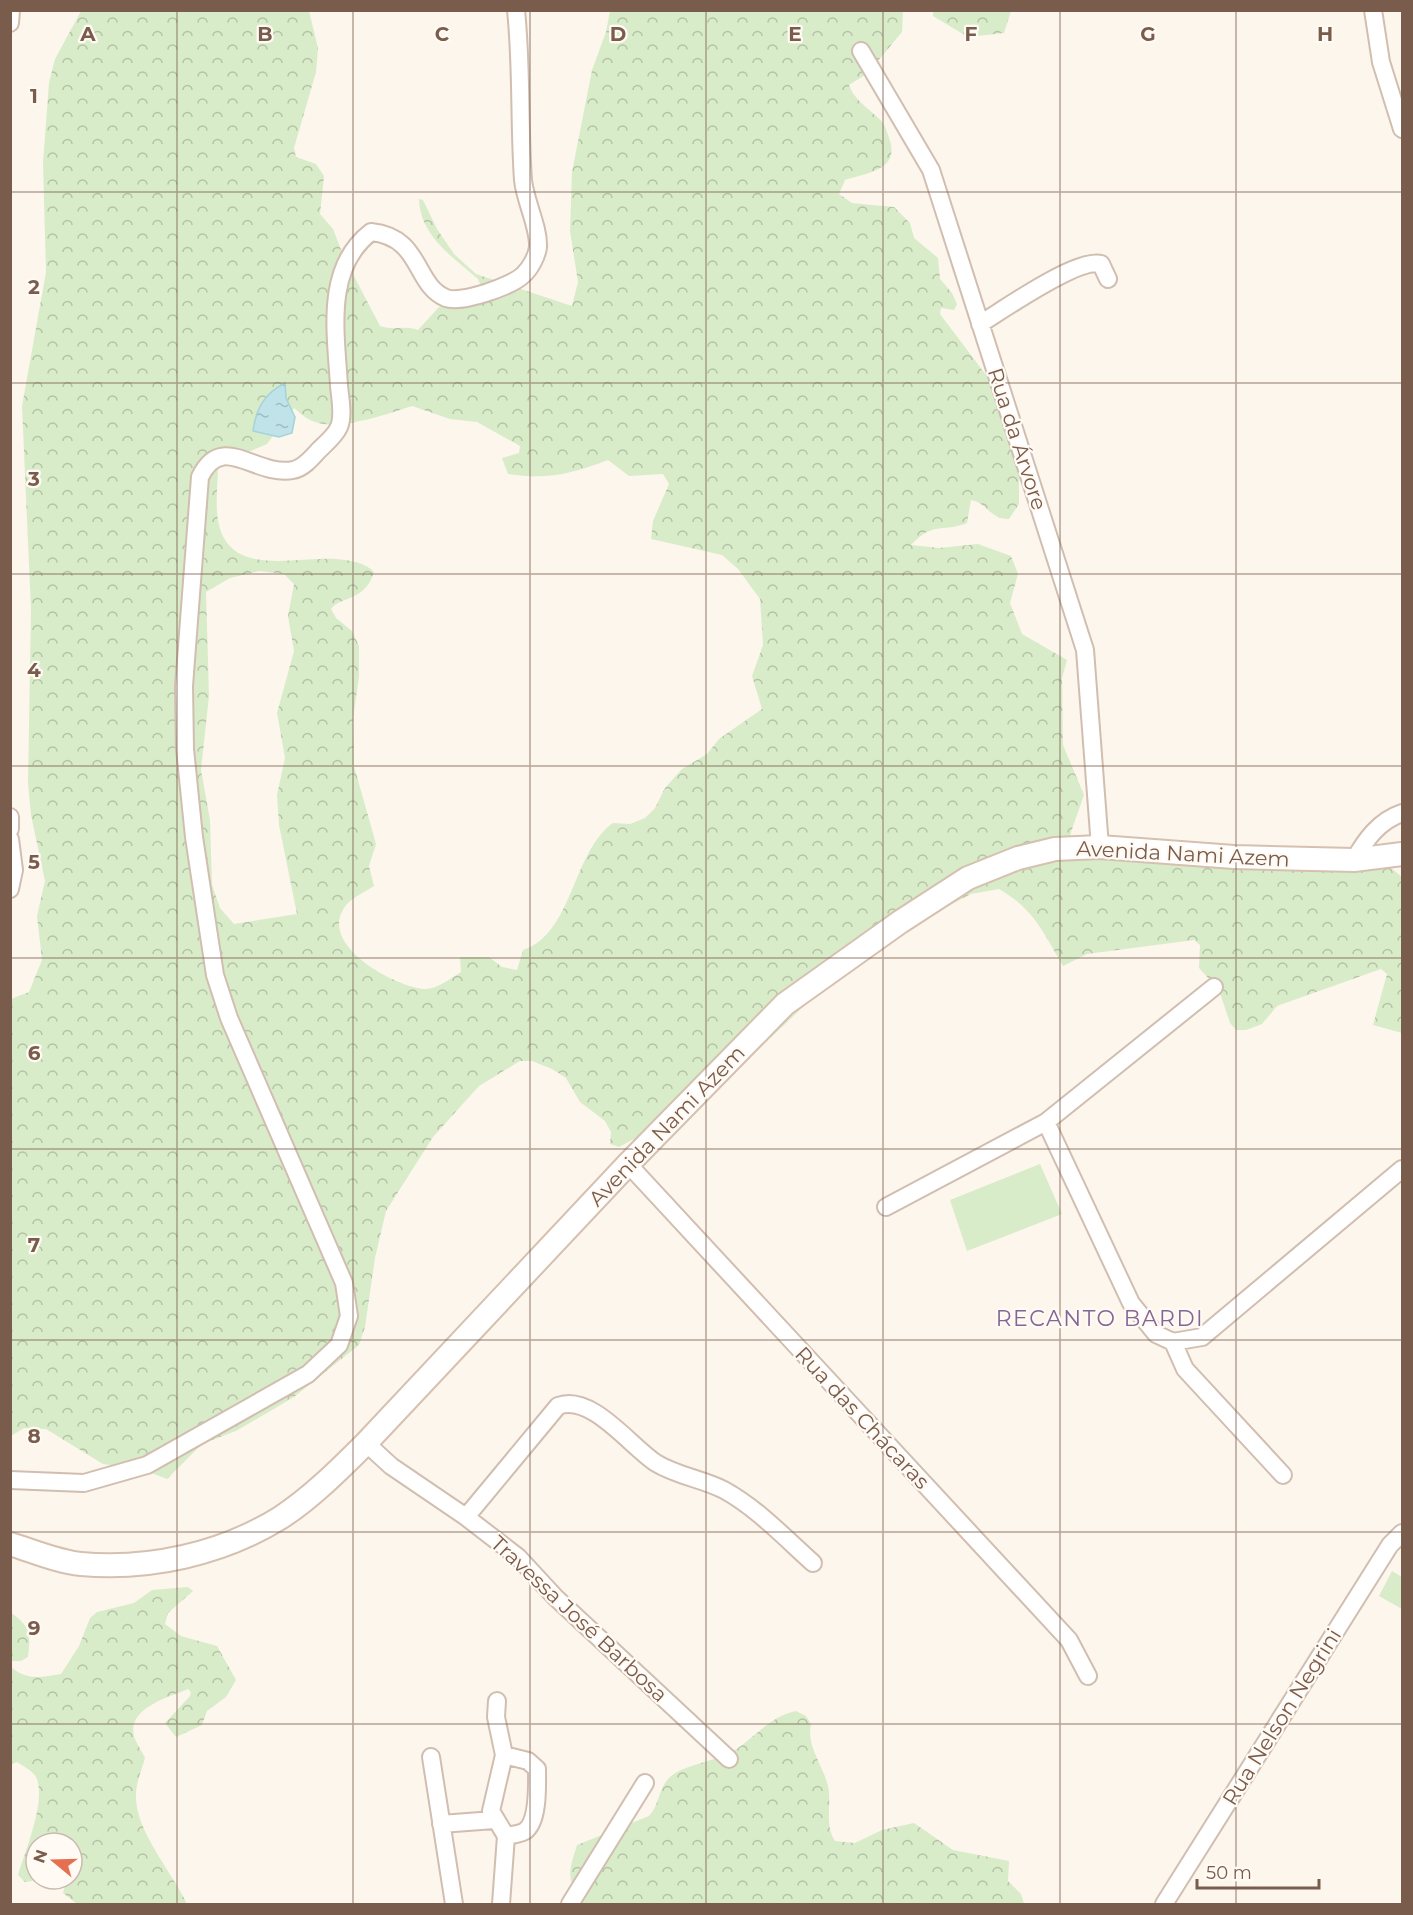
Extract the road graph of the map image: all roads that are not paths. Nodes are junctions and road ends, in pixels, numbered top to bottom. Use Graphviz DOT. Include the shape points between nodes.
graph roads {
  1 [pos="11,10"];
  2 [pos="516,10"];
  3 [pos="1373,10"];
  4 [pos="10,23"];
  5 [pos="861,51"];
  6 [pos="1402,129"];
  7 [pos="1108,279"];
  8 [pos="980,324"];
  9 [pos="1402,813"];
  10 [pos="10,817"];
  11 [pos="10,829"];
  12 [pos="10,839"];
  13 [pos="1100,847"];
  14 [pos="1402,854"];
  15 [pos="1354,860"];
  16 [pos="10,889"];
  17 [pos="1214,987"];
  18 [pos="1046,1122"];
  19 [pos="628,1164"];
  20 [pos="1402,1169"];
  21 [pos="886,1207"];
  22 [pos="1173,1342"];
  23 [pos="366,1443"];
  24 [pos="1283,1475"];
  25 [pos="10,1480"];
  26 [pos="466,1517"];
  27 [pos="1402,1533"];
  28 [pos="10,1544"];
  29 [pos="813,1563"];
  30 [pos="1088,1676"];
  31 [pos="497,1701"];
  32 [pos="504,1755"];
  33 [pos="431,1757"];
  34 [pos="729,1759"];
  35 [pos="645,1783"];
  36 [pos="494,1820"];
  37 [pos="441,1824"];
  38 [pos="506,1836"];
  39 [pos="454,1905"];
  40 [pos="501,1905"];
  41 [pos="570,1905"];
  42 [pos="1164,1905"];
  1 -- 4 [label="street"];
  2 -- 25 [label="street" via="523,182 538,247 532,264 522,276 489,291 458,300 446,298 436,291 402,243 387,233 371,232 356,243 342,268 335,320 341,417 333,436 307,463 293,470 271,470 217,456 207,462 200,477 184,686 185,749 215,975 229,1018 344,1283 349,1316 339,1345 308,1374 147,1465 84,1482"];
  3 -- 6 [label="street" via="1382,62"];
  5 -- 8 [label="street, Rua da Árvore" via="931,170"];
  7 -- 8 [label="street" via="1101,264 1090,262"];
  8 -- 13 [label="street, Rua da Árvore" via="1085,650"];
  9 -- 15 [label="street" via="1366,837"];
  10 -- 11 [label="street"];
  12 -- 16 [label="street" via="14,870"];
  13 -- 15 [label="street, Avenida Nami Azem" via="1234,857"];
  13 -- 19 [label="street, Avenida Nami Azem" via="1055,849 1018,858 968,878 900,922 785,1004"];
  14 -- 15 [label="street, Avenida Nami Azem"];
  17 -- 18 [label="street"];
  18 -- 21 [label="street"];
  18 -- 22 [label="street" via="1131,1303 1156,1334"];
  19 -- 23 [label="street, Avenida Nami Azem"];
  19 -- 30 [label="street, Rua das Chácaras" via="1069,1640"];
  20 -- 22 [label="street" via="1202,1337"];
  22 -- 24 [label="street" via="1185,1369"];
  23 -- 26 [label="street, Travessa José Barbosa" via="391,1466"];
  23 -- 28 [label="street, Avenida Nami Azem" via="280,1518 210,1551 141,1564 80,1564"];
  26 -- 29 [label="street" via="558,1406 566,1402 594,1411 654,1462 723,1489"];
  26 -- 34 [label="street, Travessa José Barbosa" via="518,1557 555,1597"];
  27 -- 42 [label="street, Rua Nelson Negrini" via="1390,1545"];
  31 -- 32 [label="street" via="496,1717"];
  32 -- 36 [label="street" via="492,1799"];
  32 -- 38 [label="street" via="528,1761 537,1769 537,1800 531,1823 523,1832"];
  33 -- 37 [label="street"];
  35 -- 41 [label="street"];
  36 -- 37 [label="street"];
  36 -- 38 [label="street"];
  37 -- 39 [label="street"];
  38 -- 40 [label="street"];
}
